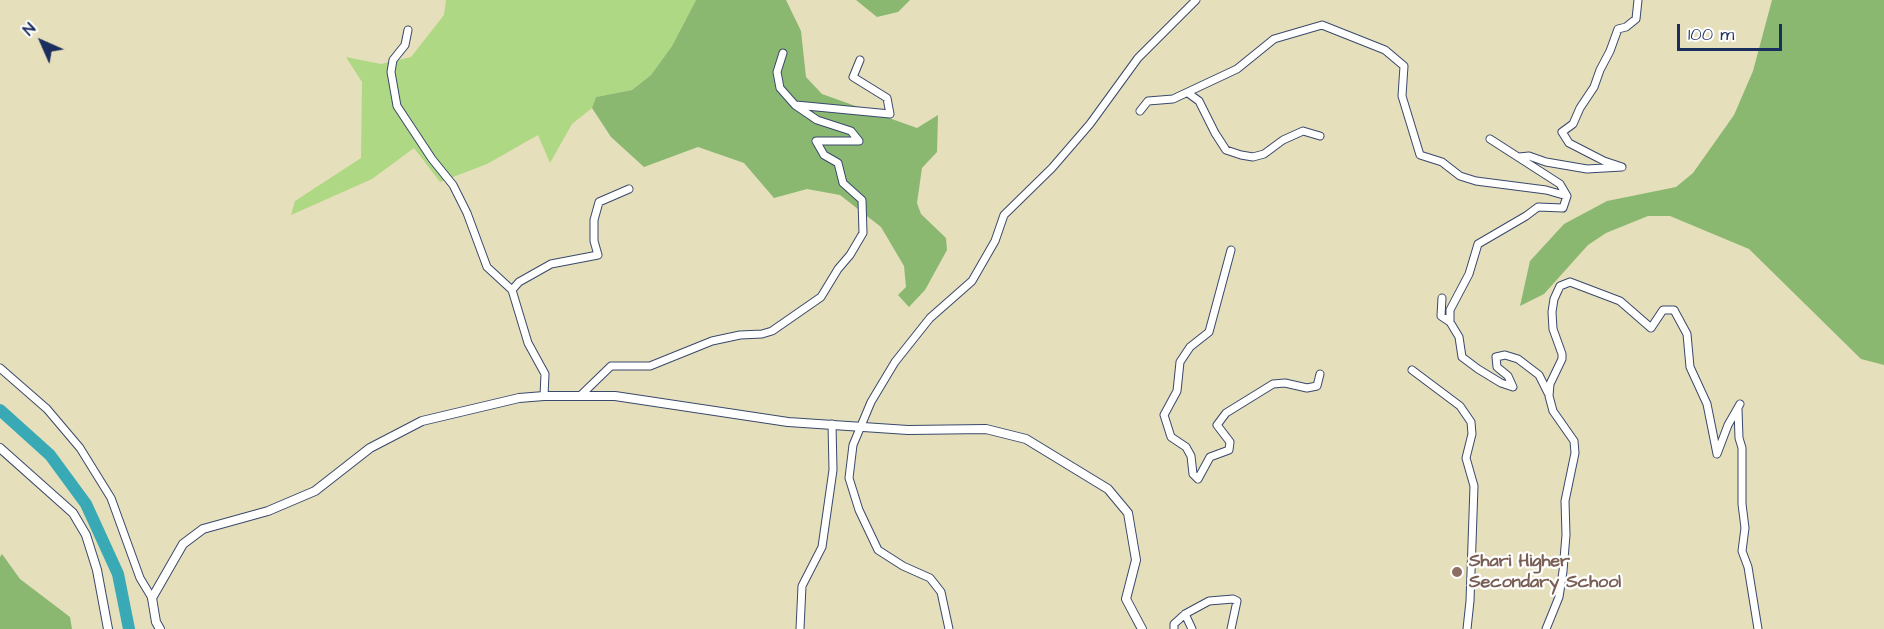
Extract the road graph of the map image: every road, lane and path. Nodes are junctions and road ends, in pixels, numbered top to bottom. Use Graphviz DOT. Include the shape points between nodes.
graph roads {
  1 [pos="1196,0"];
  2 [pos="1638,0"];
  3 [pos="408,30"];
  4 [pos="783,53"];
  5 [pos="860,60"];
  6 [pos="1188,93"];
  7 [pos="795,105"];
  8 [pos="1140,111"];
  9 [pos="1320,136"];
  10 [pos="1490,139"];
  11 [pos="1520,157"];
  12 [pos="629,189"];
  13 [pos="1567,196"];
  14 [pos="1231,250"];
  15 [pos="512,290"];
  16 [pos="1442,298"];
  17 [pos="1450,322"];
  18 [pos="0,368"];
  19 [pos="1412,370"];
  20 [pos="1320,374"];
  21 [pos="544,396"];
  22 [pos="580,396"];
  23 [pos="1549,396"];
  24 [pos="832,424"];
  25 [pos="861,426"];
  26 [pos="0,448"];
  27 [pos="152,598"];
  28 [pos="1185,614"];
  29 [pos="108,629"];
  30 [pos="160,629"];
  31 [pos="800,629"];
  32 [pos="949,629"];
  33 [pos="1142,629"];
  34 [pos="1174,629"];
  35 [pos="1192,629"];
  36 [pos="1232,629"];
  37 [pos="1467,629"];
  38 [pos="1546,629"];
  39 [pos="1758,629"];
  1 -- 25 [label="street" via="1138,58 1090,124 1004,215 995,241 972,281 913,338 882,383"];
  2 -- 11 [label="street" via="1636,19 1618,29 1594,87 1573,124 1562,132 1569,143 1622,168 1587,169"];
  3 -- 15 [label="street" via="391,72 397,106 453,185 488,267"];
  4 -- 7 [label="street" via="777,72 780,88"];
  5 -- 7 [label="street" via="853,77 887,98 890,114"];
  6 -- 8 [label="street" via="1148,101"];
  6 -- 9 [label="street" via="1199,101 1226,150 1241,155 1264,154 1303,131"];
  6 -- 13 [label="street" via="1237,69 1274,39 1322,25 1385,50 1404,66 1402,96 1420,155 1476,181"];
  7 -- 22 [label="street" via="817,120 851,131 859,141 816,141 824,155 838,163 843,183 862,200 863,215 863,233 821,297 762,334 712,340 650,366 611,366"];
  10 -- 11 [label="street"];
  11 -- 13 [label="street" via="1560,184"];
  12 -- 15 [label="street" via="599,202 594,220 598,255 551,264"];
  13 -- 17 [label="street" via="1563,208 1538,207 1478,244 1469,274 1450,310"];
  14 -- 20 [label="street" via="1209,332 1190,347 1180,362 1177,391 1164,415 1171,437 1186,447 1191,456 1193,474 1198,479 1210,457 1229,450 1230,442 1216,425 1226,413 1273,384 1317,386"];
  15 -- 21 [label="street" via="528,343 545,374"];
  16 -- 17 [label="street" via="1441,316"];
  17 -- 23 [label="street" via="1459,337 1462,357 1478,369 1513,387 1497,367 1496,357 1518,359 1539,375"];
  18 -- 27 [label="street" via="47,409 80,448 111,498 140,578"];
  19 -- 37 [label="street" via="1460,406 1471,422 1466,458 1474,486"];
  21 -- 22 [label="street"];
  21 -- 27 [label="street" via="519,398 422,421 370,448 315,490 268,511 203,529 183,544"];
  22 -- 24 [label="street" via="615,396 788,422"];
  23 -- 38 [label="street" via="1553,411 1574,441 1575,453 1565,501 1566,535 1559,597"];
  23 -- 39 [label="street" via="1550,384 1562,359 1552,312 1560,286 1570,282 1620,301 1651,328 1663,310 1674,310 1687,334 1690,367 1707,404 1717,454 1740,404 1737,415 1745,528 1742,551"];
  24 -- 25 [label="street"];
  24 -- 31 [label="street" via="833,470 822,547 802,586"];
  25 -- 32 [label="street" via="853,445 849,478 859,510 878,550 930,578 940,592"];
  25 -- 33 [label="street" via="986,429 1026,439 1108,489 1128,513 1136,560 1126,599"];
  26 -- 29 [label="street" via="73,513 86,535 97,570"];
  27 -- 30 [label="street"];
  28 -- 34 [label="street"];
  28 -- 35 [label="street"];
  28 -- 36 [label="street" via="1209,601 1233,599 1237,601"];
}
